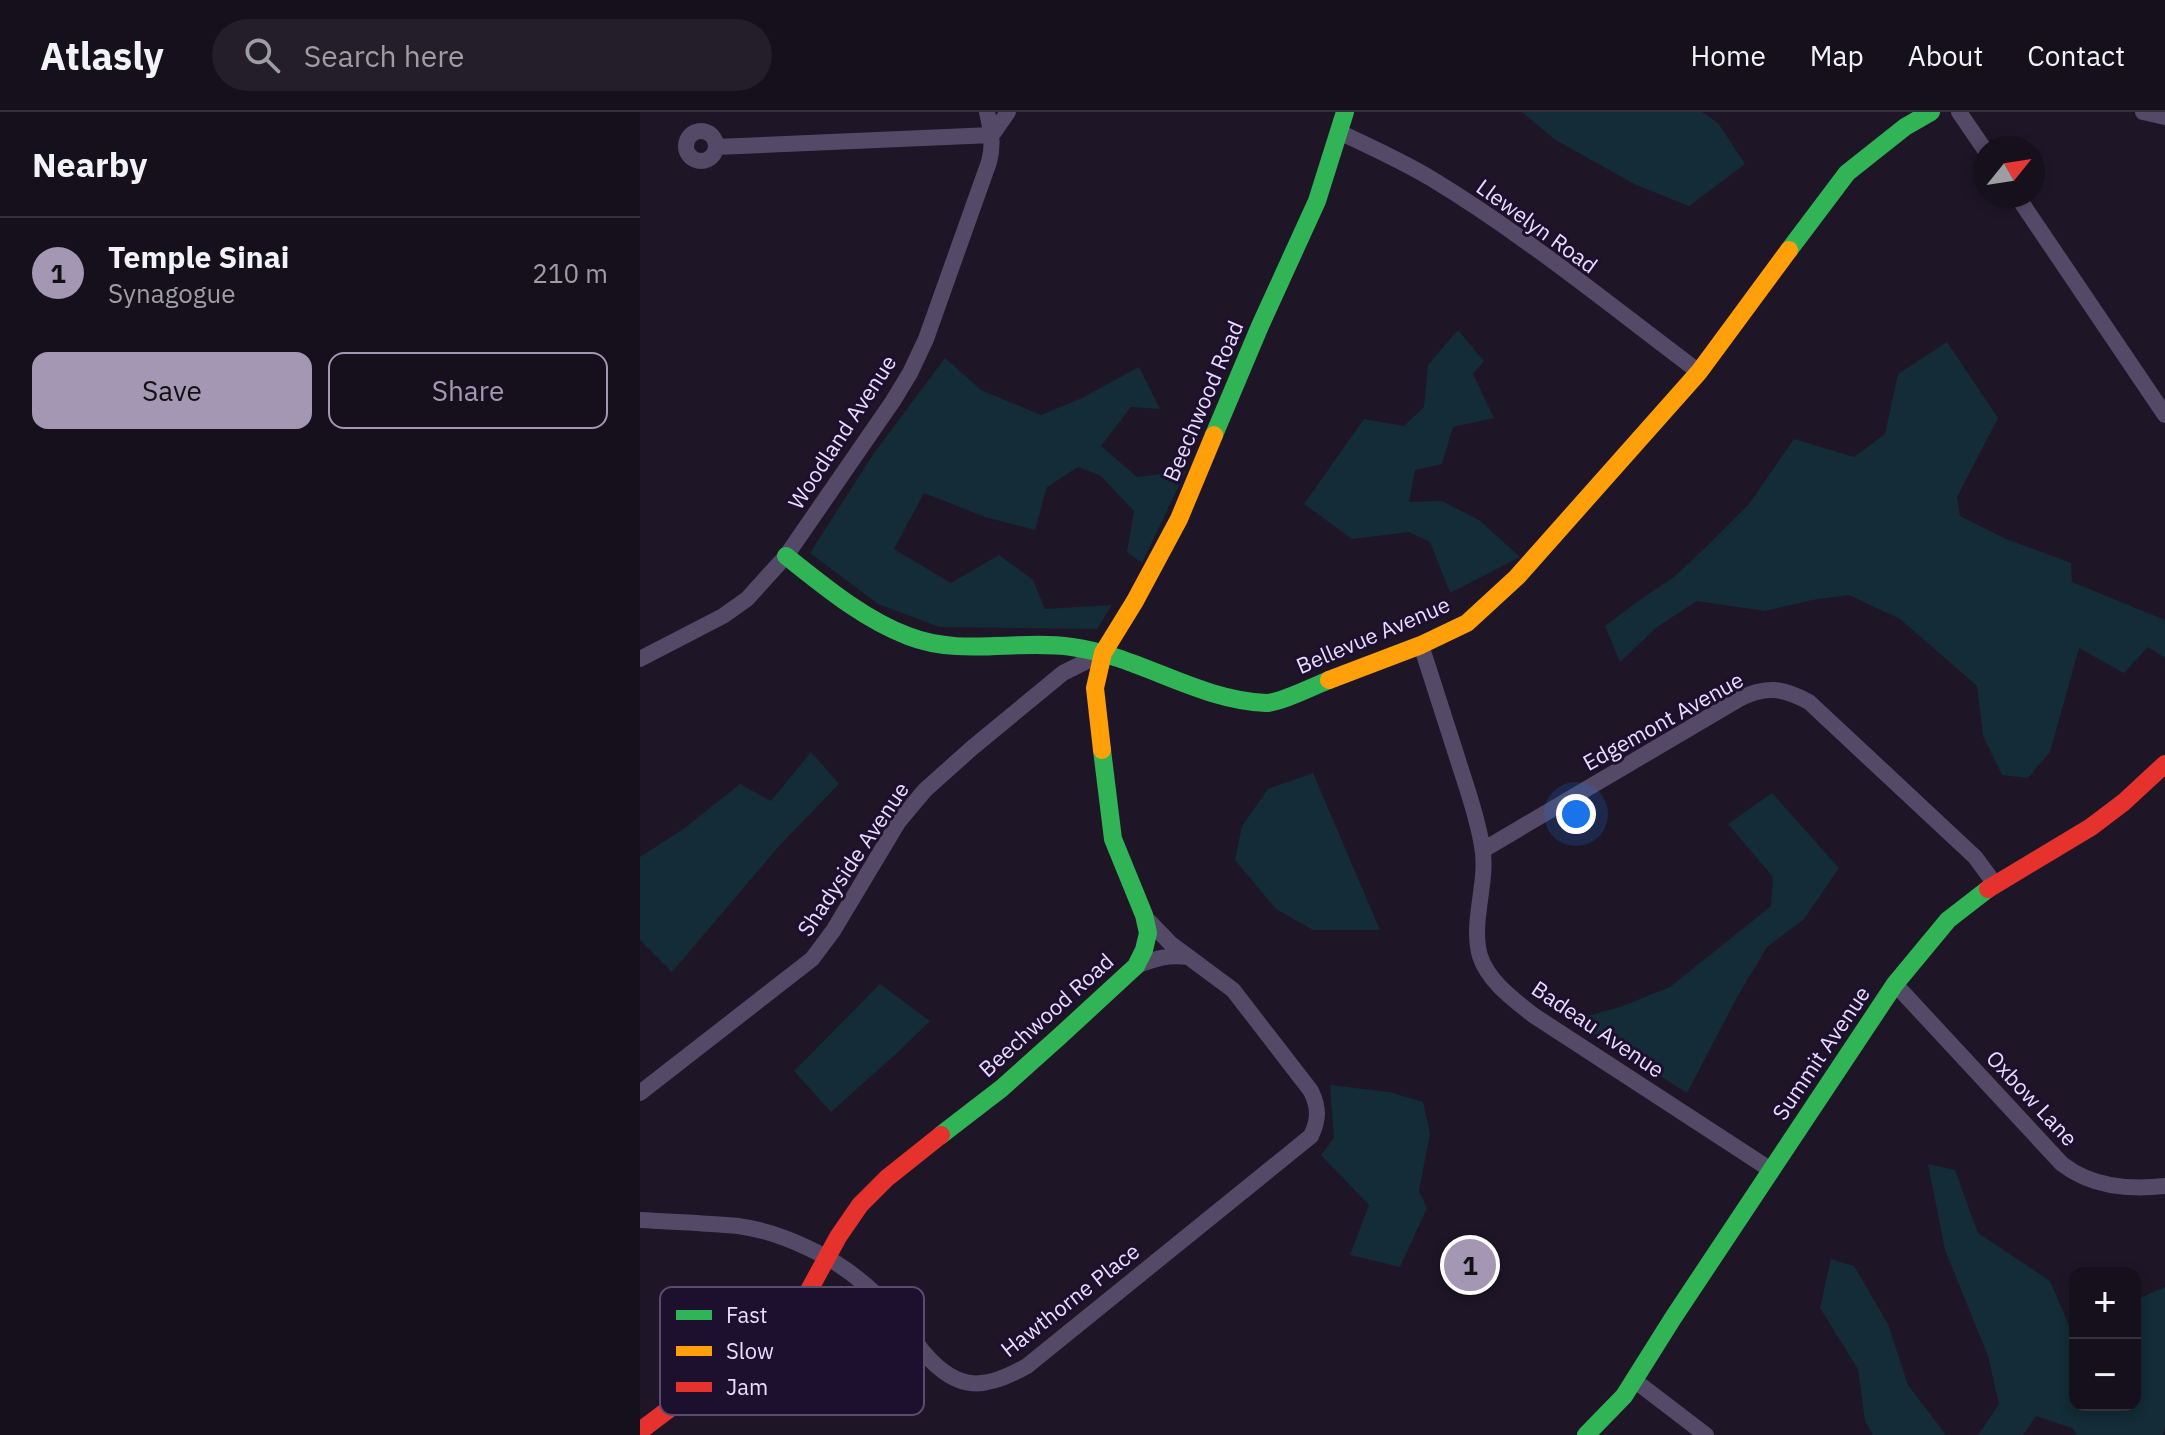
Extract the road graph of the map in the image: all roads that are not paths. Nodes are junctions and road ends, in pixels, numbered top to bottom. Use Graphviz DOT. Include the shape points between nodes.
graph roads {
  1 [pos="987,112"];
  2 [pos="1008,112"];
  3 [pos="1345,112"];
  4 [pos="1931,112"];
  5 [pos="1959,112"];
  6 [pos="2143,112"];
  7 [pos="2165,117"];
  8 [pos="1339,132"];
  9 [pos="992,135"];
  10 [pos="1975,136"];
  11 [pos="716,147"];
  12 [pos="2025,208"];
  13 [pos="1699,372"];
  14 [pos="2165,415"];
  15 [pos="786,556"];
  16 [pos="1421,645"];
  17 [pos="1103,653"];
  18 [pos="640,659"];
  19 [pos="2165,764"];
  20 [pos="1483,850"];
  21 [pos="1995,884"];
  22 [pos="1144,915"];
  23 [pos="1188,957"];
  24 [pos="1136,966"];
  25 [pos="1895,984"];
  26 [pos="640,1093"];
  27 [pos="1771,1170"];
  28 [pos="2165,1186"];
  29 [pos="640,1220"];
  30 [pos="826,1257"];
  31 [pos="811,1287"];
  32 [pos="867,1287"];
  33 [pos="924,1353"];
  34 [pos="1634,1380"];
  35 [pos="661,1415"];
  36 [pos="640,1431"];
  37 [pos="1586,1435"];
  38 [pos="1706,1435"];
  1 -- 9 [label="street, Woodland Avenue"];
  2 -- 9 [label="street"];
  3 -- 8 [label="street, Beechwood Road"];
  4 -- 13 [label="street, Bellevue Avenue" via="1847,173"];
  5 -- 10 [label="street"];
  6 -- 7 [label="street"];
  8 -- 13 [label="street, Llewelyn Road" via="1479,209"];
  8 -- 17 [label="street, Beechwood Road" via="1317,201 1179,519"];
  9 -- 11 [label="street"];
  9 -- 15 [label="street, Woodland Avenue" via="989,162 915,362"];
  12 -- 14 [label="street"];
  13 -- 16 [label="street, Bellevue Avenue" via="1517,577 1467,623"];
  15 -- 17 [label="street, Bellevue Avenue" via="881,625 913,640 944,647 1047,645"];
  15 -- 18 [label="street, Woodland Avenue" via="747,599 723,616"];
  16 -- 17 [label="street, Bellevue Avenue" via="1270,703 1245,702"];
  16 -- 20 [label="street, Badeau Avenue"];
  17 -- 22 [label="street, Beechwood Road" via="1095,688 1108,811 1113,839"];
  17 -- 26 [label="street, Shadyside Avenue" via="1063,673 925,790 899,821 812,959"];
  19 -- 21 [label="street, Summit Avenue" via="2080,835"];
  20 -- 21 [label="street, Edgemont Avenue" via="1739,699 1779,690 1809,702 1975,857"];
  20 -- 27 [label="street, Badeau Avenue" via="1477,937 1479,953 1495,981 1533,1015"];
  21 -- 25 [label="street, Summit Avenue" via="1941,928"];
  22 -- 23 [label="street, Hawthorne Place"];
  22 -- 24 [label="street, Beechwood Road" via="1148,933"];
  23 -- 24 [label="street" via="1164,956"];
  23 -- 33 [label="street, Hawthorne Place" via="1233,990 1311,1091 1318,1106 1311,1136 1027,1366 1004,1379 966,1383 949,1378"];
  24 -- 30 [label="street, Beechwood Road" via="1048,1048 879,1186 859,1206"];
  25 -- 27 [label="street, Summit Avenue"];
  25 -- 28 [label="street, Oxbow Lane" via="2062,1164 2092,1181"];
  27 -- 34 [label="street, Summit Avenue"];
  29 -- 30 [label="street, Hawthorne Place" via="741,1226"];
  30 -- 31 [label="street, Beechwood Road"];
  30 -- 32 [label="street, Hawthorne Place"];
  34 -- 37 [label="street, Summit Avenue"];
  34 -- 38 [label="street"];
  35 -- 36 [label="street, Beechwood Road"];
}
